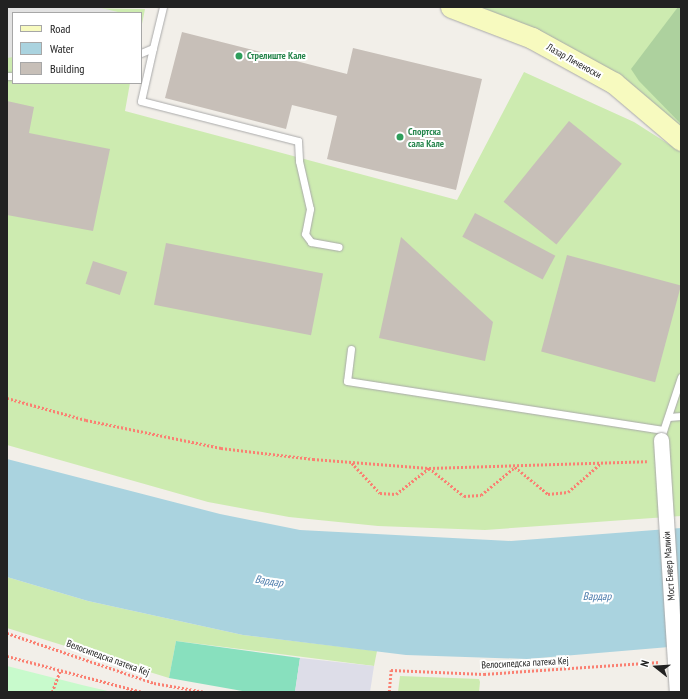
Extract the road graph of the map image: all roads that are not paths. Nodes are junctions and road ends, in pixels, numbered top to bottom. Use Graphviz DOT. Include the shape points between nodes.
graph roads {
  1 [pos="163,7"];
  2 [pos="451,7"];
  3 [pos="153,48"];
  4 [pos="142,53"];
  5 [pos="681,140"];
  6 [pos="339,247"];
  7 [pos="351,349"];
  8 [pos="681,377"];
  9 [pos="681,416"];
  10 [pos="670,417"];
  11 [pos="662,435"];
  12 [pos="677,692"];
  1 -- 3 [label="lane"];
  2 -- 5 [label="street, Лазар Личеноски" via="532,38 614,83"];
  3 -- 4 [label="lane"];
  3 -- 6 [label="lane" via="141,101 298,141 299,161 310,209 305,234 311,242"];
  7 -- 11 [label="lane" via="346,381"];
  8 -- 10 [label="lane"];
  9 -- 10 [label="lane"];
  10 -- 11 [label="lane"];
  11 -- 12 [label="street, Мост Енвер Малиќи, bridge"];
}
